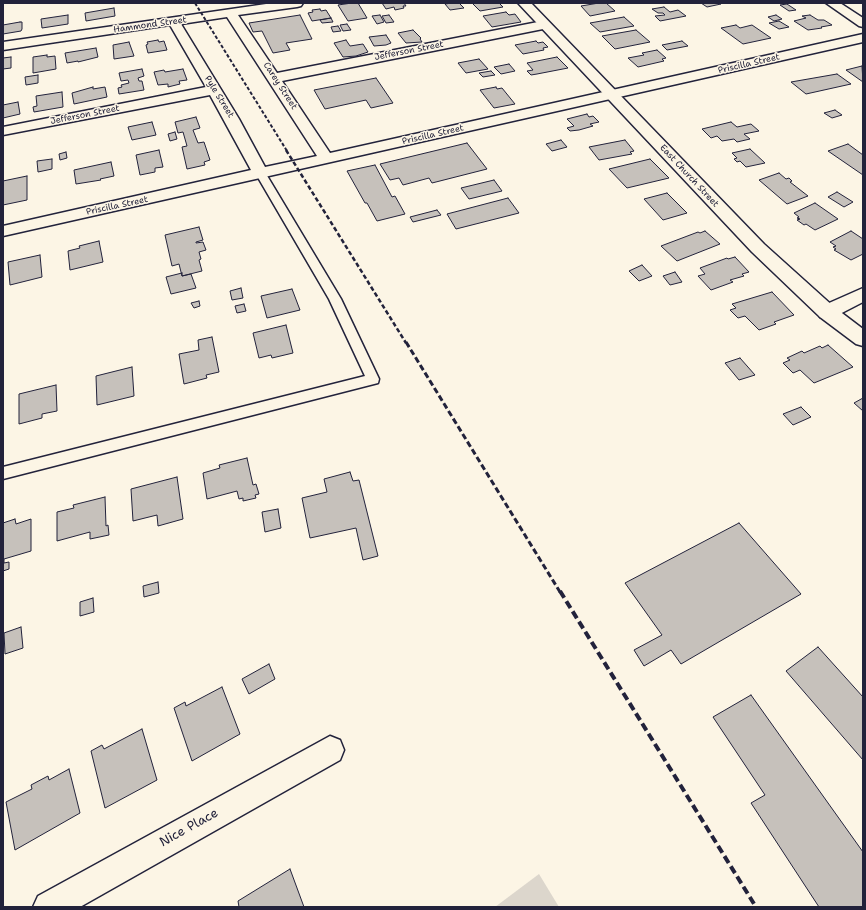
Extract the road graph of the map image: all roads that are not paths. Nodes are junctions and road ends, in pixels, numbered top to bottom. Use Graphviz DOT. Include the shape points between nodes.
graph roads {
  1 [pos="297,3"];
  2 [pos="524,3"];
  3 [pos="832,3"];
  4 [pos="231,13"];
  5 [pos="174,22"];
  6 [pos="863,23"];
  7 [pos="543,25"];
  8 [pos="863,38"];
  9 [pos="3,46"];
  10 [pos="275,78"];
  11 [pos="213,90"];
  12 [pos="612,94"];
  13 [pos="3,131"];
  14 [pos="327,159"];
  15 [pos="261,174"];
  16 [pos="3,231"];
  17 [pos="863,294"];
  18 [pos="827,312"];
  19 [pos="863,338"];
  20 [pos="3,473"];
  21 [pos="330,750"];
  22 [pos="49,907"];
  1 -- 4 [label="street, Hammond Street"];
  2 -- 7 [label="street, East Church Street"];
  3 -- 6 [label="street"];
  4 -- 5 [label="street, Hammond Street"];
  4 -- 10 [label="street, Carey Street"];
  5 -- 9 [label="street, Hammond Street"];
  5 -- 11 [label="street, Pyle Street"];
  7 -- 10 [label="street, Jefferson Street"];
  7 -- 12 [label="street, East Church Street"];
  8 -- 12 [label="street, Priscilla Street"];
  10 -- 14 [label="street, Carey Street"];
  11 -- 13 [label="street, Jefferson Street"];
  11 -- 15 [label="street, Pyle Street" via="232,119"];
  12 -- 14 [label="street, Priscilla Street"];
  12 -- 18 [label="street, East Church Street" via="758,248"];
  14 -- 15 [label="street, Priscilla Street"];
  15 -- 16 [label="street, Priscilla Street"];
  15 -- 20 [label="lane" via="335,299 373,379"];
  17 -- 18 [label="street"];
  18 -- 19 [label="street, East Church Street"];
  21 -- 22 [label="street, Nice Place"];
}
